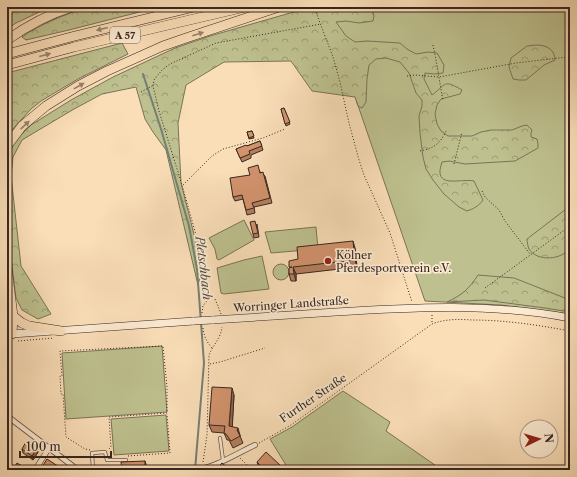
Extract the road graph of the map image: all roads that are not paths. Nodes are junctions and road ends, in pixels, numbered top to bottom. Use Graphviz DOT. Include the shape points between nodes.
graph roads {
  1 [pos="72,7"];
  2 [pos="194,7"];
  3 [pos="245,7"];
  4 [pos="279,7"];
  5 [pos="7,40"];
  6 [pos="7,54"];
  7 [pos="7,65"];
  8 [pos="7,146"];
  9 [pos="7,268"];
  10 [pos="13,316"];
  11 [pos="570,318"];
  12 [pos="61,331"];
  13 [pos="12,334"];
  14 [pos="7,414"];
  15 [pos="220,438"];
  16 [pos="255,445"];
  17 [pos="49,448"];
  18 [pos="126,460"];
  19 [pos="223,460"];
  20 [pos="202,469"];
  21 [pos="35,470"];
  22 [pos="78,470"];
  23 [pos="93,470"];
  24 [pos="196,470"];
  1 -- 5 [label="highway" via="50,15"];
  2 -- 6 [label="highway, A 57, one-way"];
  7 -- 3 [label="highway, A 57, one-way"];
  8 -- 4 [label="highway, one-way" via="22,126 46,106 107,71 163,46"];
  9 -- 10 [label="highway"];
  10 -- 12 [label="highway" via="29,326"];
  10 -- 13 [label="highway"];
  11 -- 12 [label="main road, Worringer Landstraße, bridge" via="497,308 414,307"];
  12 -- 13 [label="main road, Worringer Landstraße"];
  14 -- 17 [label="street"];
  15 -- 19 [label="lane"];
  16 -- 19 [label="street"];
  17 -- 21 [label="street"];
  17 -- 22 [label="street"];
  18 -- 23 [label="lane" via="107,460 105,452 92,453"];
  19 -- 20 [label="street"];
  20 -- 24 [label="street"];
}
